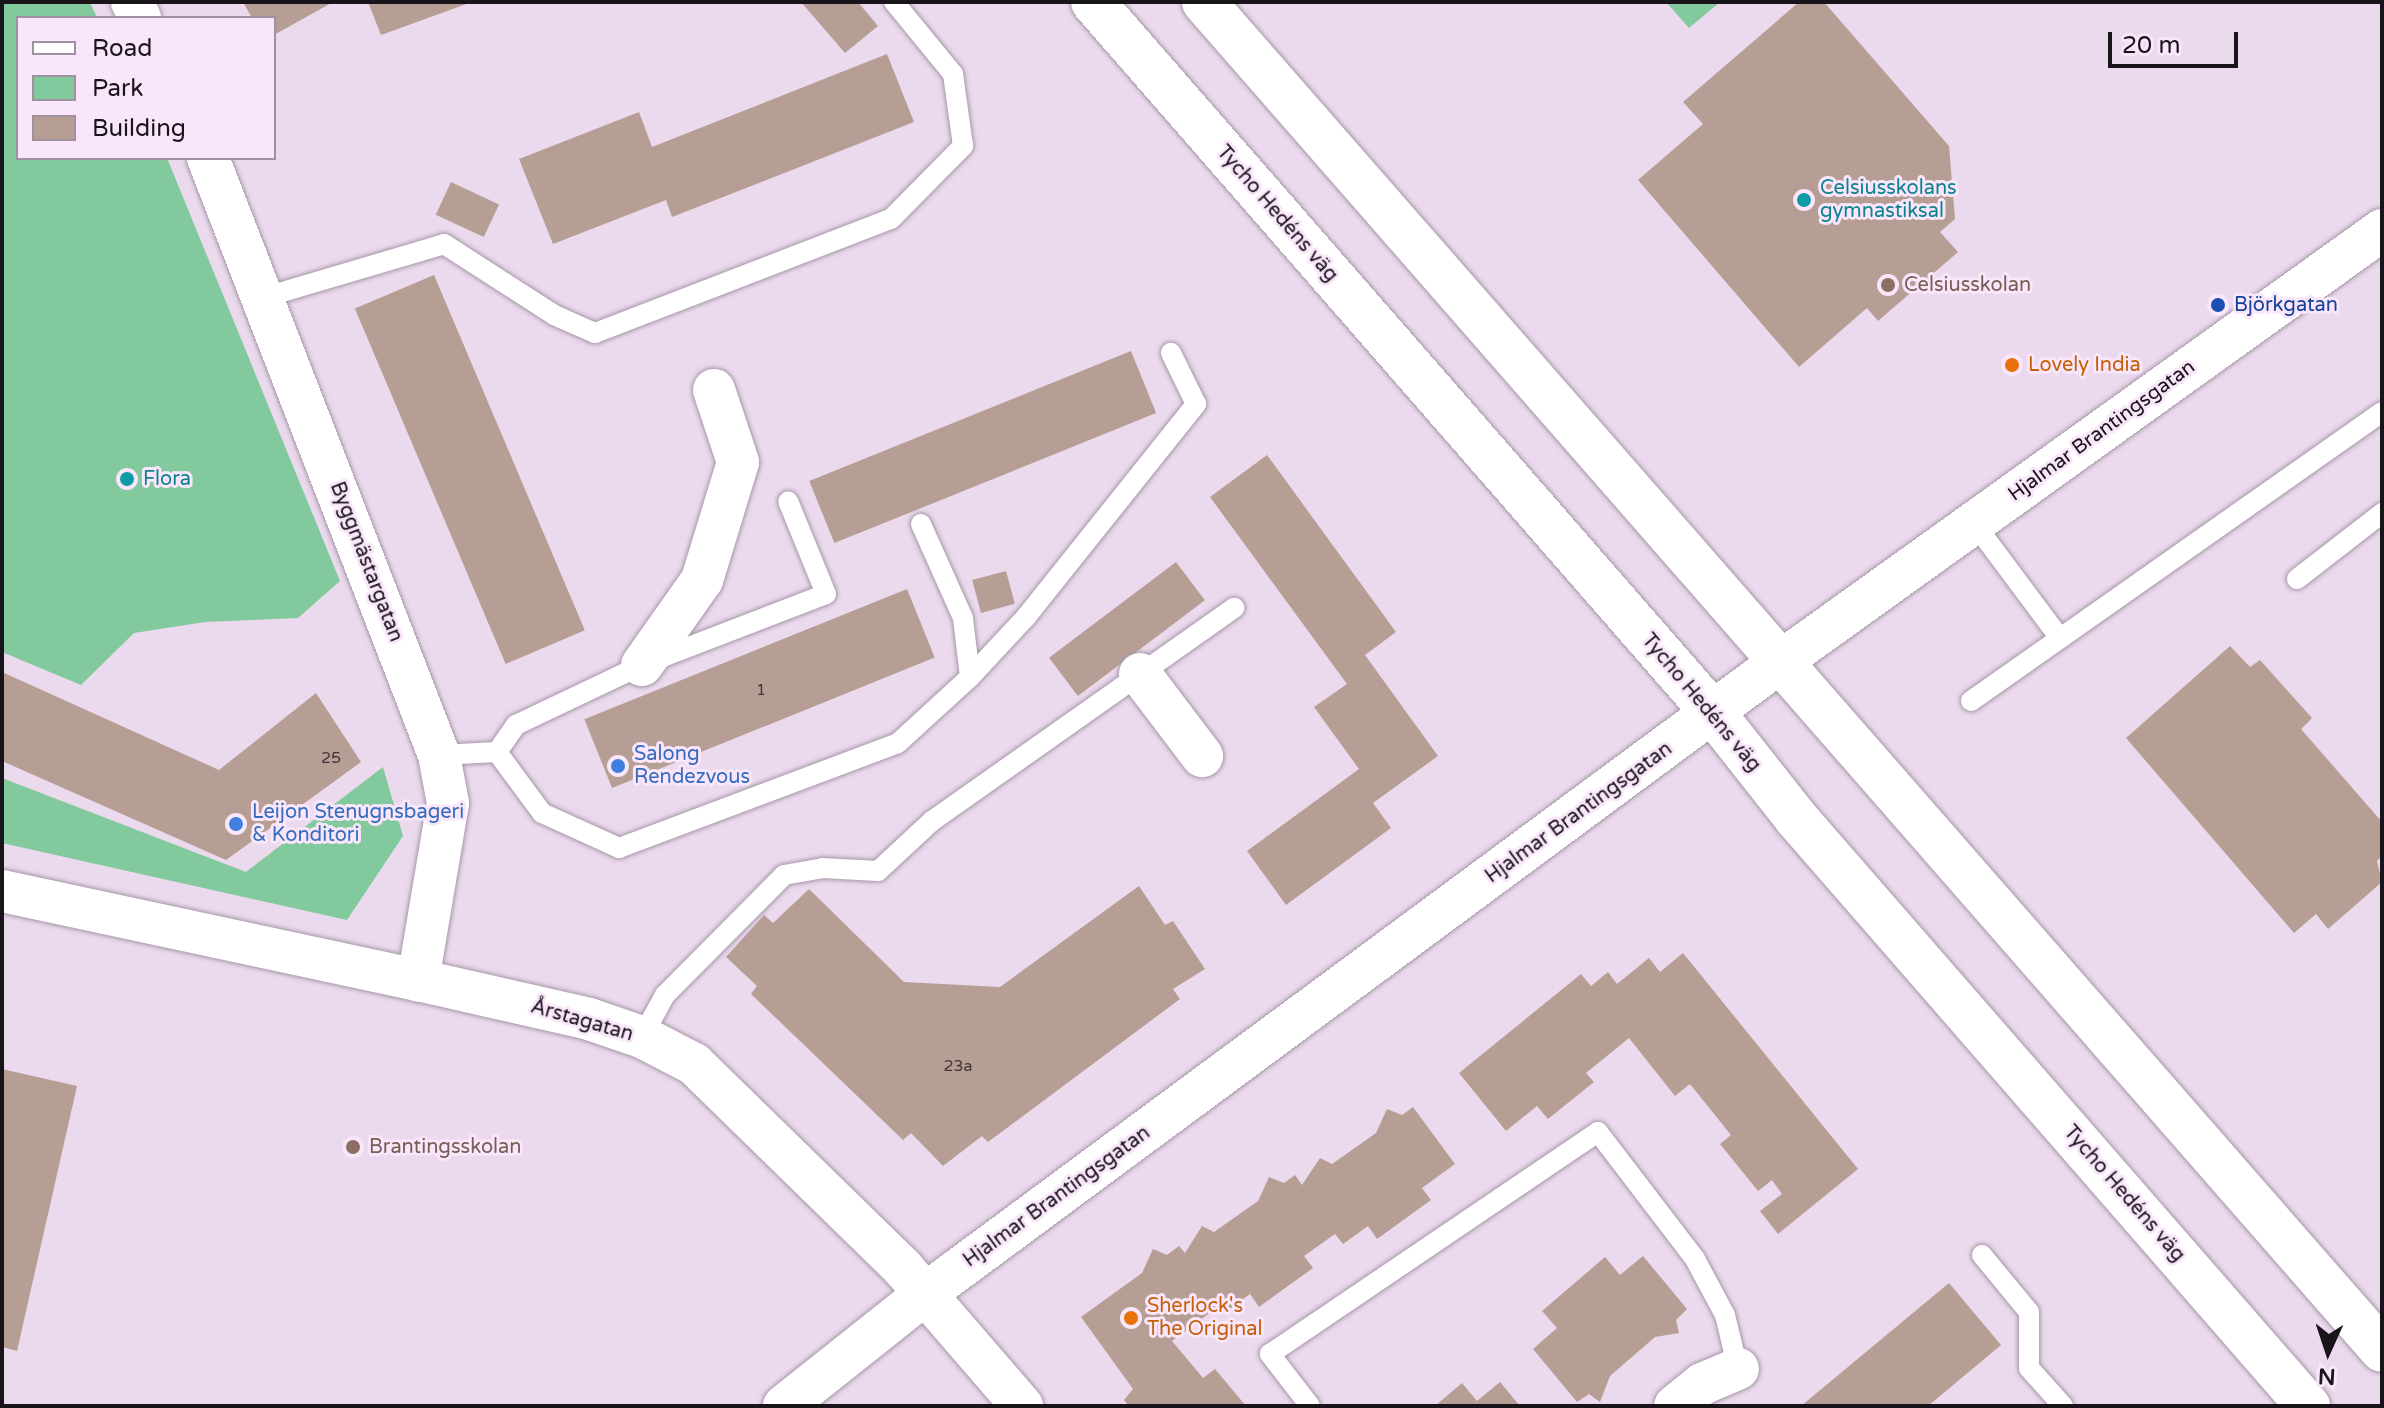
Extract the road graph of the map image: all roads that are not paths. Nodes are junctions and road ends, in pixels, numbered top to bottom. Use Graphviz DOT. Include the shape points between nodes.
graph roads {
  1 [pos="894,2"];
  2 [pos="1093,2"];
  3 [pos="1204,2"];
  4 [pos="209,160"];
  5 [pos="2382,230"];
  6 [pos="262,298"];
  7 [pos="1171,353"];
  8 [pos="714,390"];
  9 [pos="2382,412"];
  10 [pos="788,501"];
  11 [pos="2382,513"];
  12 [pos="1974,523"];
  13 [pos="921,524"];
  14 [pos="2297,579"];
  15 [pos="1234,608"];
  16 [pos="2059,637"];
  17 [pos="1780,662"];
  18 [pos="642,665"];
  19 [pos="1140,674"];
  20 [pos="970,677"];
  21 [pos="1971,701"];
  22 [pos="1714,714"];
  23 [pos="497,752"];
  24 [pos="439,755"];
  25 [pos="1202,756"];
  26 [pos="2,891"];
  27 [pos="418,980"];
  28 [pos="642,1037"];
  29 [pos="1982,1255"];
  30 [pos="925,1294"];
  31 [pos="2382,1350"];
  32 [pos="1738,1369"];
  33 [pos="784,1406"];
  34 [pos="1022,1406"];
  35 [pos="1310,1406"];
  36 [pos="1675,1406"];
  37 [pos="2063,1406"];
  38 [pos="2308,1406"];
  1 -- 6 [label="lane" via="953,74 963,146 891,219 595,333 554,315 444,244"];
  2 -- 22 [label="main road, Tycho Hedéns väg"];
  3 -- 17 [label="main road"];
  4 -- 6 [label="street, Byggmästargatan"];
  5 -- 12 [label="street, Hjalmar Brantingsgatan"];
  6 -- 24 [label="street, Byggmästargatan"];
  7 -- 20 [label="lane" via="1196,404 1026,617"];
  8 -- 18 [label="street" via="738,462 702,580"];
  9 -- 16 [label="lane"];
  10 -- 18 [label="lane" via="826,594"];
  11 -- 14 [label="lane"];
  12 -- 16 [label="lane"];
  12 -- 17 [label="street, Hjalmar Brantingsgatan"];
  13 -- 20 [label="lane" via="963,618"];
  15 -- 19 [label="lane"];
  16 -- 21 [label="lane"];
  17 -- 22 [label="street, Hjalmar Brantingsgatan"];
  17 -- 31 [label="main road"];
  18 -- 23 [label="lane" via="516,725"];
  19 -- 25 [label="street"];
  19 -- 28 [label="lane" via="932,821 878,871 822,868 784,875 665,995"];
  20 -- 23 [label="lane" via="898,743 619,848 542,813"];
  22 -- 30 [label="street, Hjalmar Brantingsgatan"];
  22 -- 38 [label="main road, Tycho Hedéns väg" via="1796,818"];
  23 -- 24 [label="lane"];
  24 -- 27 [label="street, Byggmästargatan" via="448,803"];
  26 -- 27 [label="street, Årstagatan"];
  27 -- 28 [label="street, Årstagatan" via="589,1019"];
  28 -- 30 [label="street, Årstagatan" via="694,1064"];
  29 -- 37 [label="lane" via="2029,1312 2029,1368"];
  30 -- 33 [label="street, Hjalmar Brantingsgatan"];
  30 -- 34 [label="street, Årstagatan"];
  32 -- 35 [label="lane" via="1725,1315 1695,1259 1598,1132 1270,1354"];
  32 -- 36 [label="street" via="1702,1384"];
}
